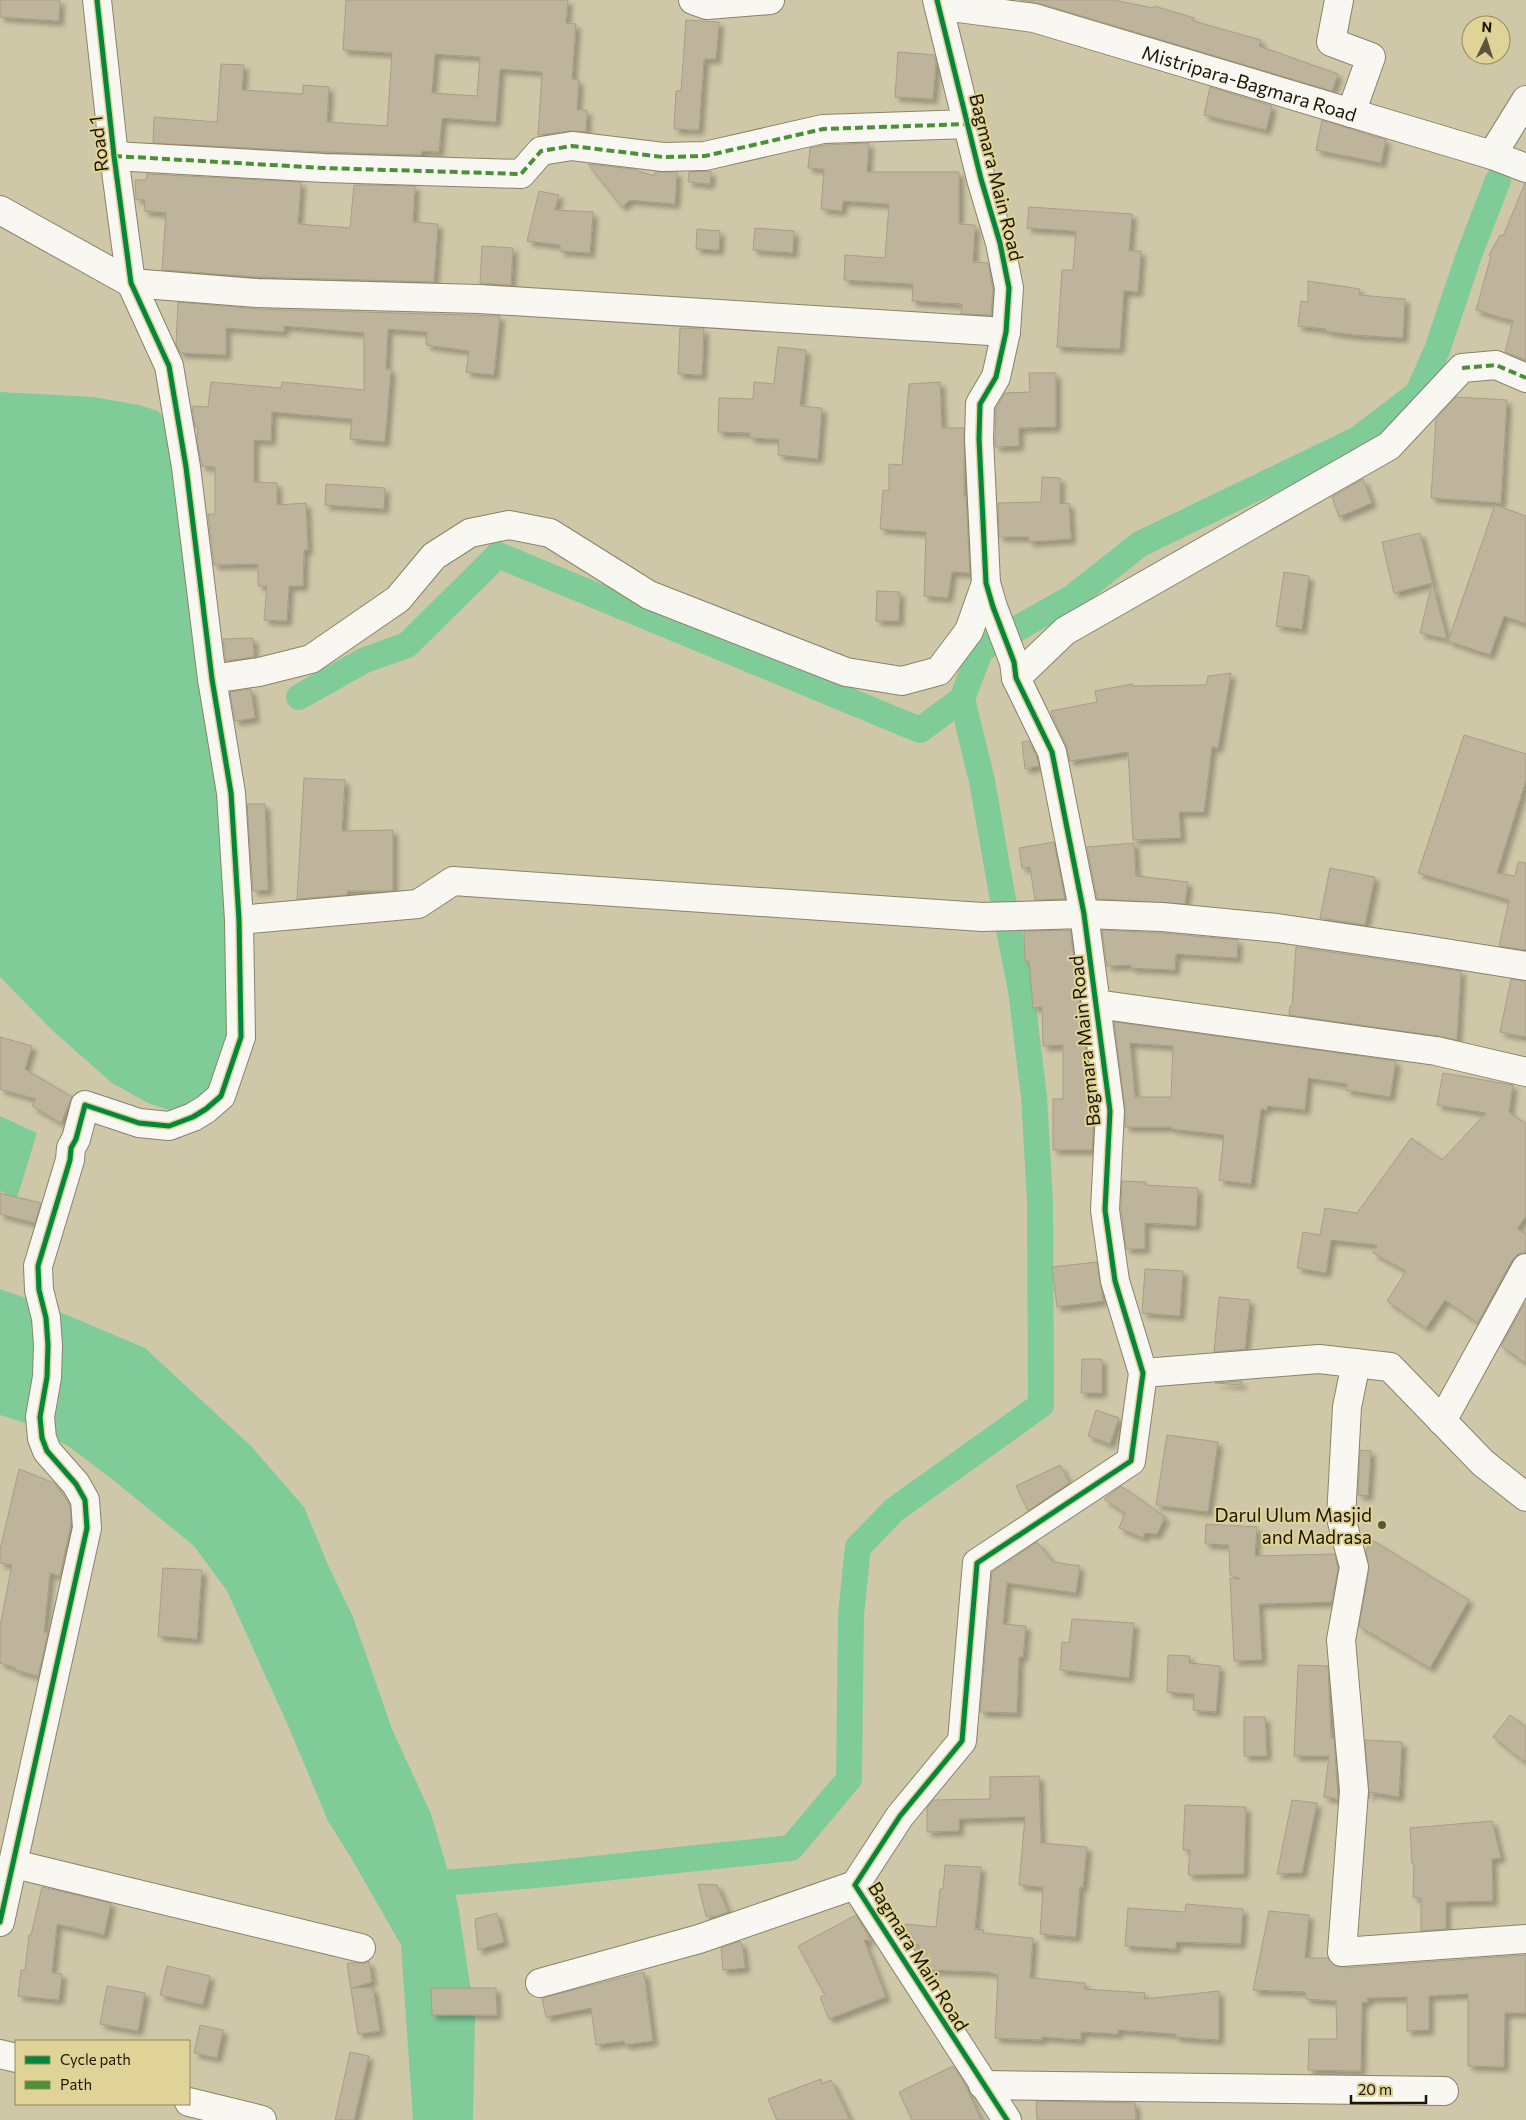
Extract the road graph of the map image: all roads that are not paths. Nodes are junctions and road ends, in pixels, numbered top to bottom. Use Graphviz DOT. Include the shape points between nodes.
graph roads {
  1 [pos="97,0"];
  2 [pos="692,0"];
  3 [pos="770,0"];
  4 [pos="937,0"];
  5 [pos="945,0"];
  6 [pos="1338,0"];
  7 [pos="1526,100"];
  8 [pos="1351,113"];
  9 [pos="968,124"];
  10 [pos="1492,155"];
  11 [pos="114,156"];
  12 [pos="1526,168"];
  13 [pos="0,210"];
  14 [pos="131,283"];
  15 [pos="1006,332"];
  16 [pos="1526,378"];
  17 [pos="990,595"];
  18 [pos="1015,670"];
  19 [pos="212,679"];
  20 [pos="1084,914"];
  21 [pos="239,920"];
  22 [pos="1526,966"];
  23 [pos="1096,1004"];
  24 [pos="1526,1072"];
  25 [pos="1526,1268"];
  26 [pos="1356,1363"];
  27 [pos="1143,1372"];
  28 [pos="1442,1421"];
  29 [pos="1526,1497"];
  30 [pos="14,1864"];
  31 [pos="855,1885"];
  32 [pos="0,1922"];
  33 [pos="1526,1939"];
  34 [pos="361,1948"];
  35 [pos="540,1982"];
  36 [pos="0,2054"];
  37 [pos="15,2058"];
  38 [pos="983,2085"];
  39 [pos="1444,2091"];
  40 [pos="190,2102"];
  41 [pos="262,2120"];
  42 [pos="1007,2120"];
  1 -- 11 [label="street, Road 1"];
  2 -- 3 [label="street" via="707,5"];
  4 -- 9 [label="street, Bagmara Main Road"];
  5 -- 8 [label="street, Mistripara-Bagmara Road" via="951,7 1034,18"];
  6 -- 8 [label="street" via="1331,42 1371,57"];
  7 -- 10 [label="street"];
  8 -- 10 [label="street, Mistripara-Bagmara Road"];
  9 -- 11 [label="street" via="823,129 705,156 663,157 572,146 541,152 521,174 324,168"];
  9 -- 15 [label="street, Bagmara Main Road" via="1009,288"];
  10 -- 12 [label="street, Mistripara-Bagmara Road"];
  11 -- 14 [label="street, Road 1"];
  13 -- 14 [label="street"];
  14 -- 15 [label="street" via="257,294 479,299"];
  14 -- 19 [label="street, Road 1" via="169,366 186,467"];
  15 -- 17 [label="street, Bagmara Main Road" via="996,377 980,404 979,439"];
  16 -- 18 [label="street" via="1496,365 1462,368 1389,446 1066,631"];
  17 -- 18 [label="street, Bagmara Main Road"];
  17 -- 19 [label="street" via="969,631 939,671 902,680 846,672 649,595 550,533 509,525 470,533 434,556 398,599 311,659"];
  18 -- 20 [label="street, Bagmara Main Road" via="1052,752"];
  19 -- 21 [label="street, Road 1" via="231,793"];
  20 -- 21 [label="street" via="982,917 453,881 418,904"];
  20 -- 22 [label="street" via="1162,917 1277,928"];
  20 -- 23 [label="street, Bagmara Main Road"];
  21 -- 30 [label="street, Road 1" via="241,1037 221,1096 206,1109 169,1126 139,1123 85,1104 38,1266 48,1346 40,1417 42,1438 47,1451 76,1484 85,1500 87,1528"];
  23 -- 24 [label="street" via="1436,1051"];
  23 -- 27 [label="street, Bagmara Main Road" via="1110,1111 1106,1210 1115,1280"];
  25 -- 28 [label="street"];
  26 -- 27 [label="street" via="1319,1359"];
  26 -- 28 [label="street" via="1390,1367"];
  26 -- 33 [label="street" via="1347,1407 1341,1518 1354,1567 1341,1640 1354,1791 1342,1952"];
  27 -- 31 [label="street, Bagmara Main Road" via="1131,1461 977,1563 962,1741 900,1816"];
  28 -- 29 [label="street" via="1483,1462"];
  30 -- 32 [label="street"];
  30 -- 34 [label="street"];
  31 -- 35 [label="street" via="699,1939"];
  31 -- 38 [label="street, Bagmara Main Road"];
  36 -- 37 [label="street"];
  38 -- 39 [label="street"];
  38 -- 42 [label="street, Bagmara Main Road"];
  40 -- 41 [label="street"];
}
